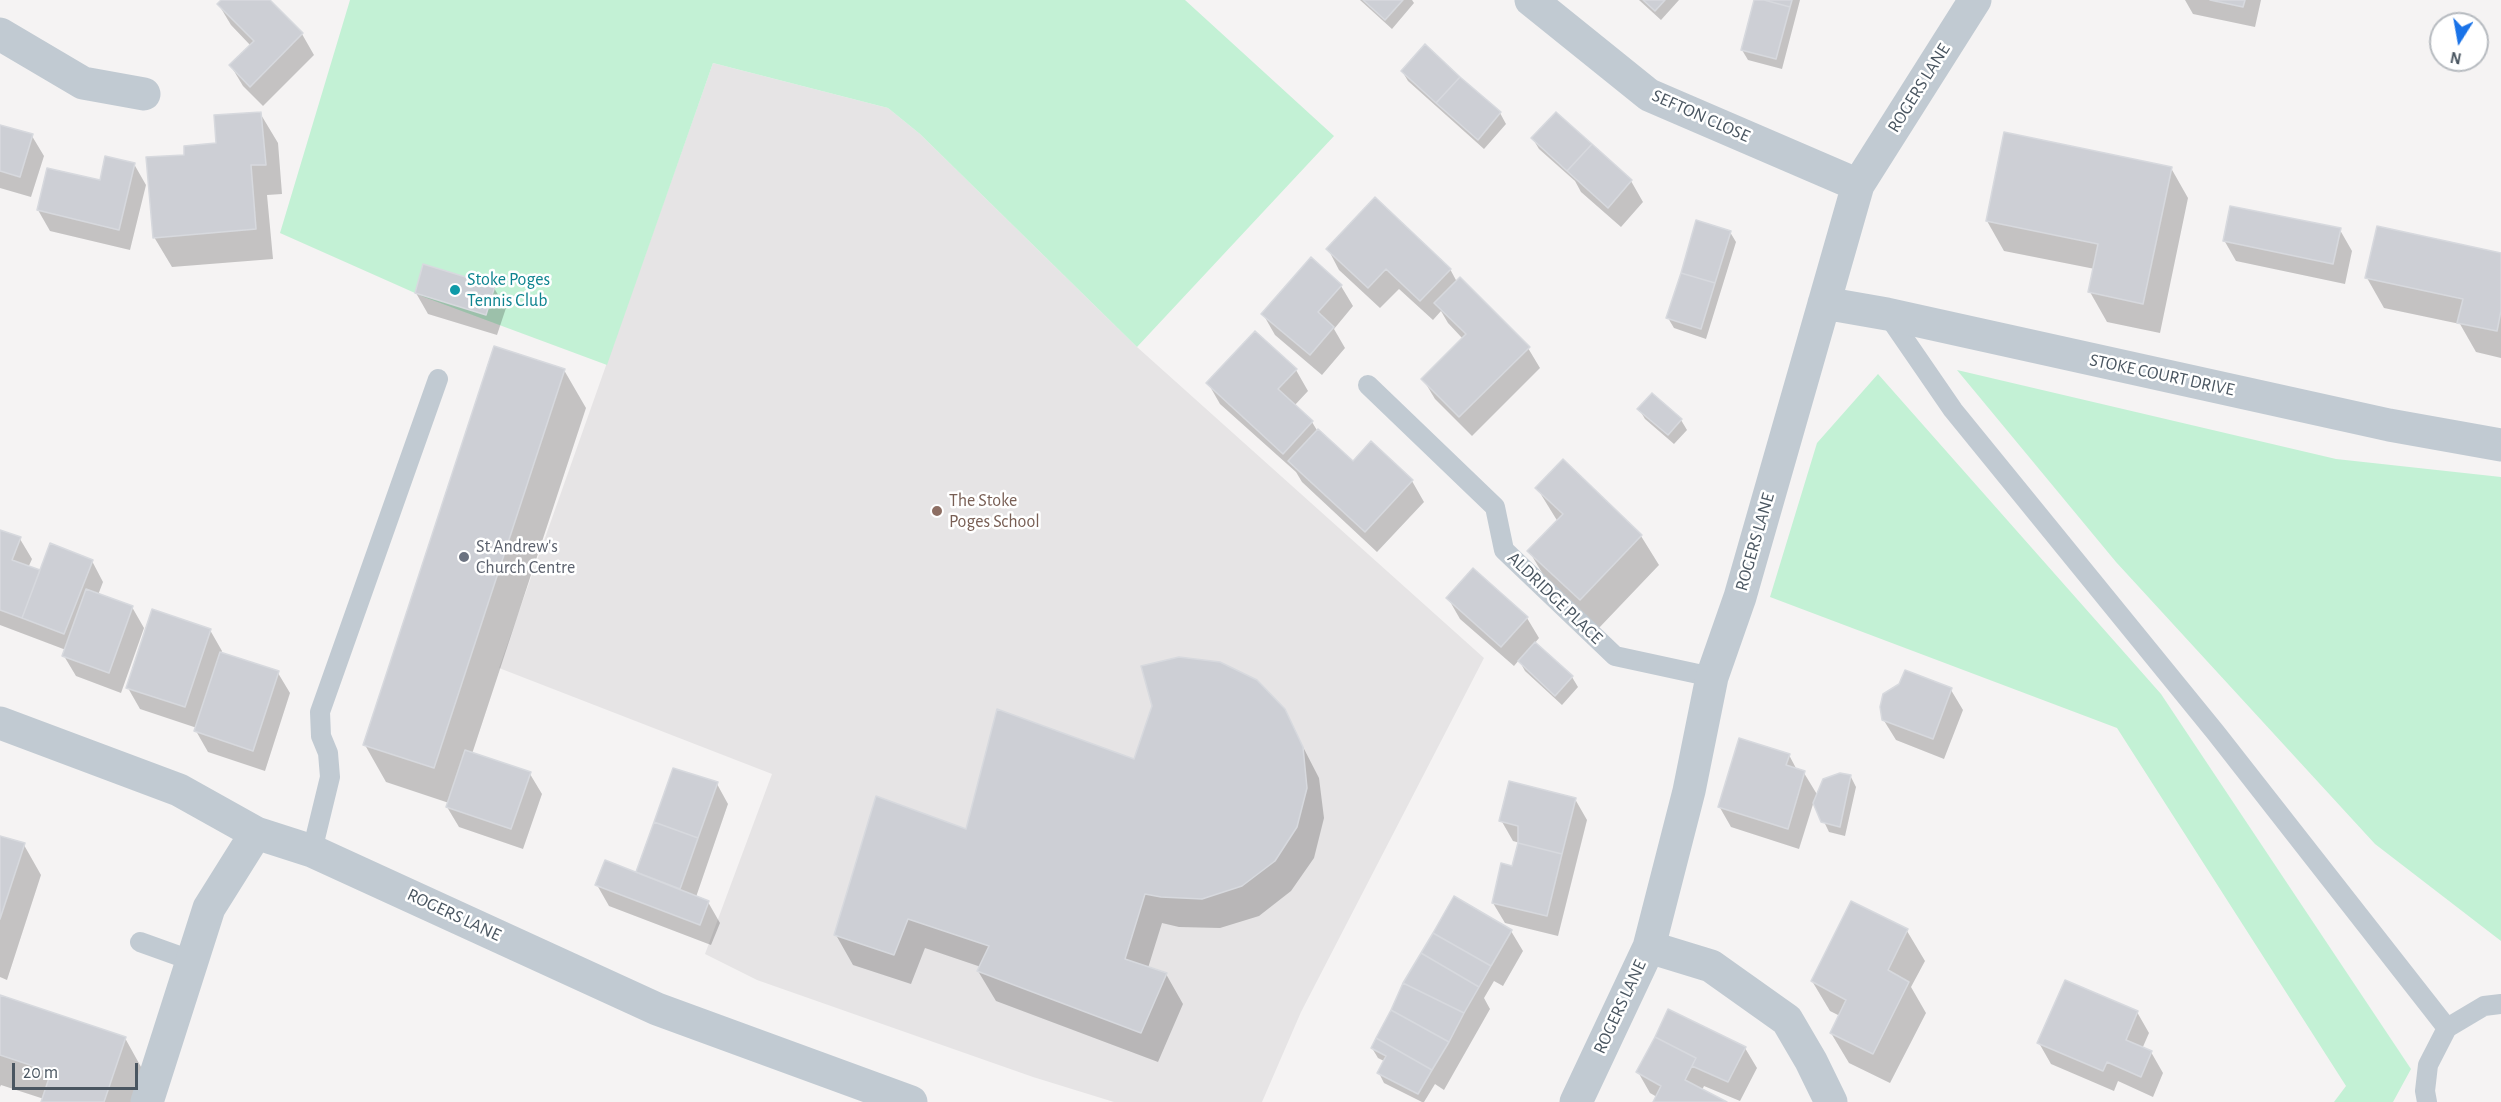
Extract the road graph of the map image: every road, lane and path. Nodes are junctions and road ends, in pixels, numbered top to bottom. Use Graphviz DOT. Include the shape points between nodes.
graph roads {
  1 [pos="1531,0"];
  2 [pos="1975,0"];
  3 [pos="0,34"];
  4 [pos="144,94"];
  5 [pos="1858,185"];
  6 [pos="1824,303"];
  7 [pos="1887,314"];
  8 [pos="438,379"];
  9 [pos="1368,385"];
  10 [pos="2501,445"];
  11 [pos="1712,677"];
  12 [pos="0,723"];
  13 [pos="256,833"];
  14 [pos="312,851"];
  15 [pos="140,942"];
  16 [pos="1649,947"];
  17 [pos="193,961"];
  18 [pos="2501,1004"];
  19 [pos="2447,1028"];
  20 [pos="147,1102"];
  21 [pos="911,1102"];
  22 [pos="1576,1102"];
  23 [pos="1831,1102"];
  24 [pos="2427,1102"];
  1 -- 5 [label="street, SEFTON CLOSE" via="1650,95"];
  2 -- 5 [label="street, ROGERS LANE"];
  3 -- 4 [label="street" via="83,84"];
  5 -- 6 [label="street, ROGERS LANE"];
  6 -- 7 [label="street, STOKE COURT DRIVE"];
  6 -- 11 [label="street, ROGERS LANE" via="1740,597"];
  7 -- 10 [label="street, STOKE COURT DRIVE" via="2378,423"];
  7 -- 19 [label="lane" via="1953,410 2216,733"];
  8 -- 14 [label="lane" via="320,712 330,777"];
  9 -- 11 [label="lane, ALDRIDGE PLACE" via="1495,507 1504,550 1615,656"];
  11 -- 16 [label="street, ROGERS LANE" via="1689,791"];
  12 -- 13 [label="street, ROGERS LANE" via="179,790"];
  13 -- 14 [label="street, ROGERS LANE"];
  13 -- 17 [label="street" via="209,908"];
  14 -- 21 [label="street, ROGERS LANE" via="657,1009"];
  15 -- 17 [label="lane"];
  16 -- 22 [label="street, ROGERS LANE"];
  16 -- 23 [label="street" via="1712,966 1787,1020"];
  17 -- 20 [label="street"];
  18 -- 19 [label="lane" via="2484,1006"];
  19 -- 24 [label="lane" via="2428,1065"];
}
